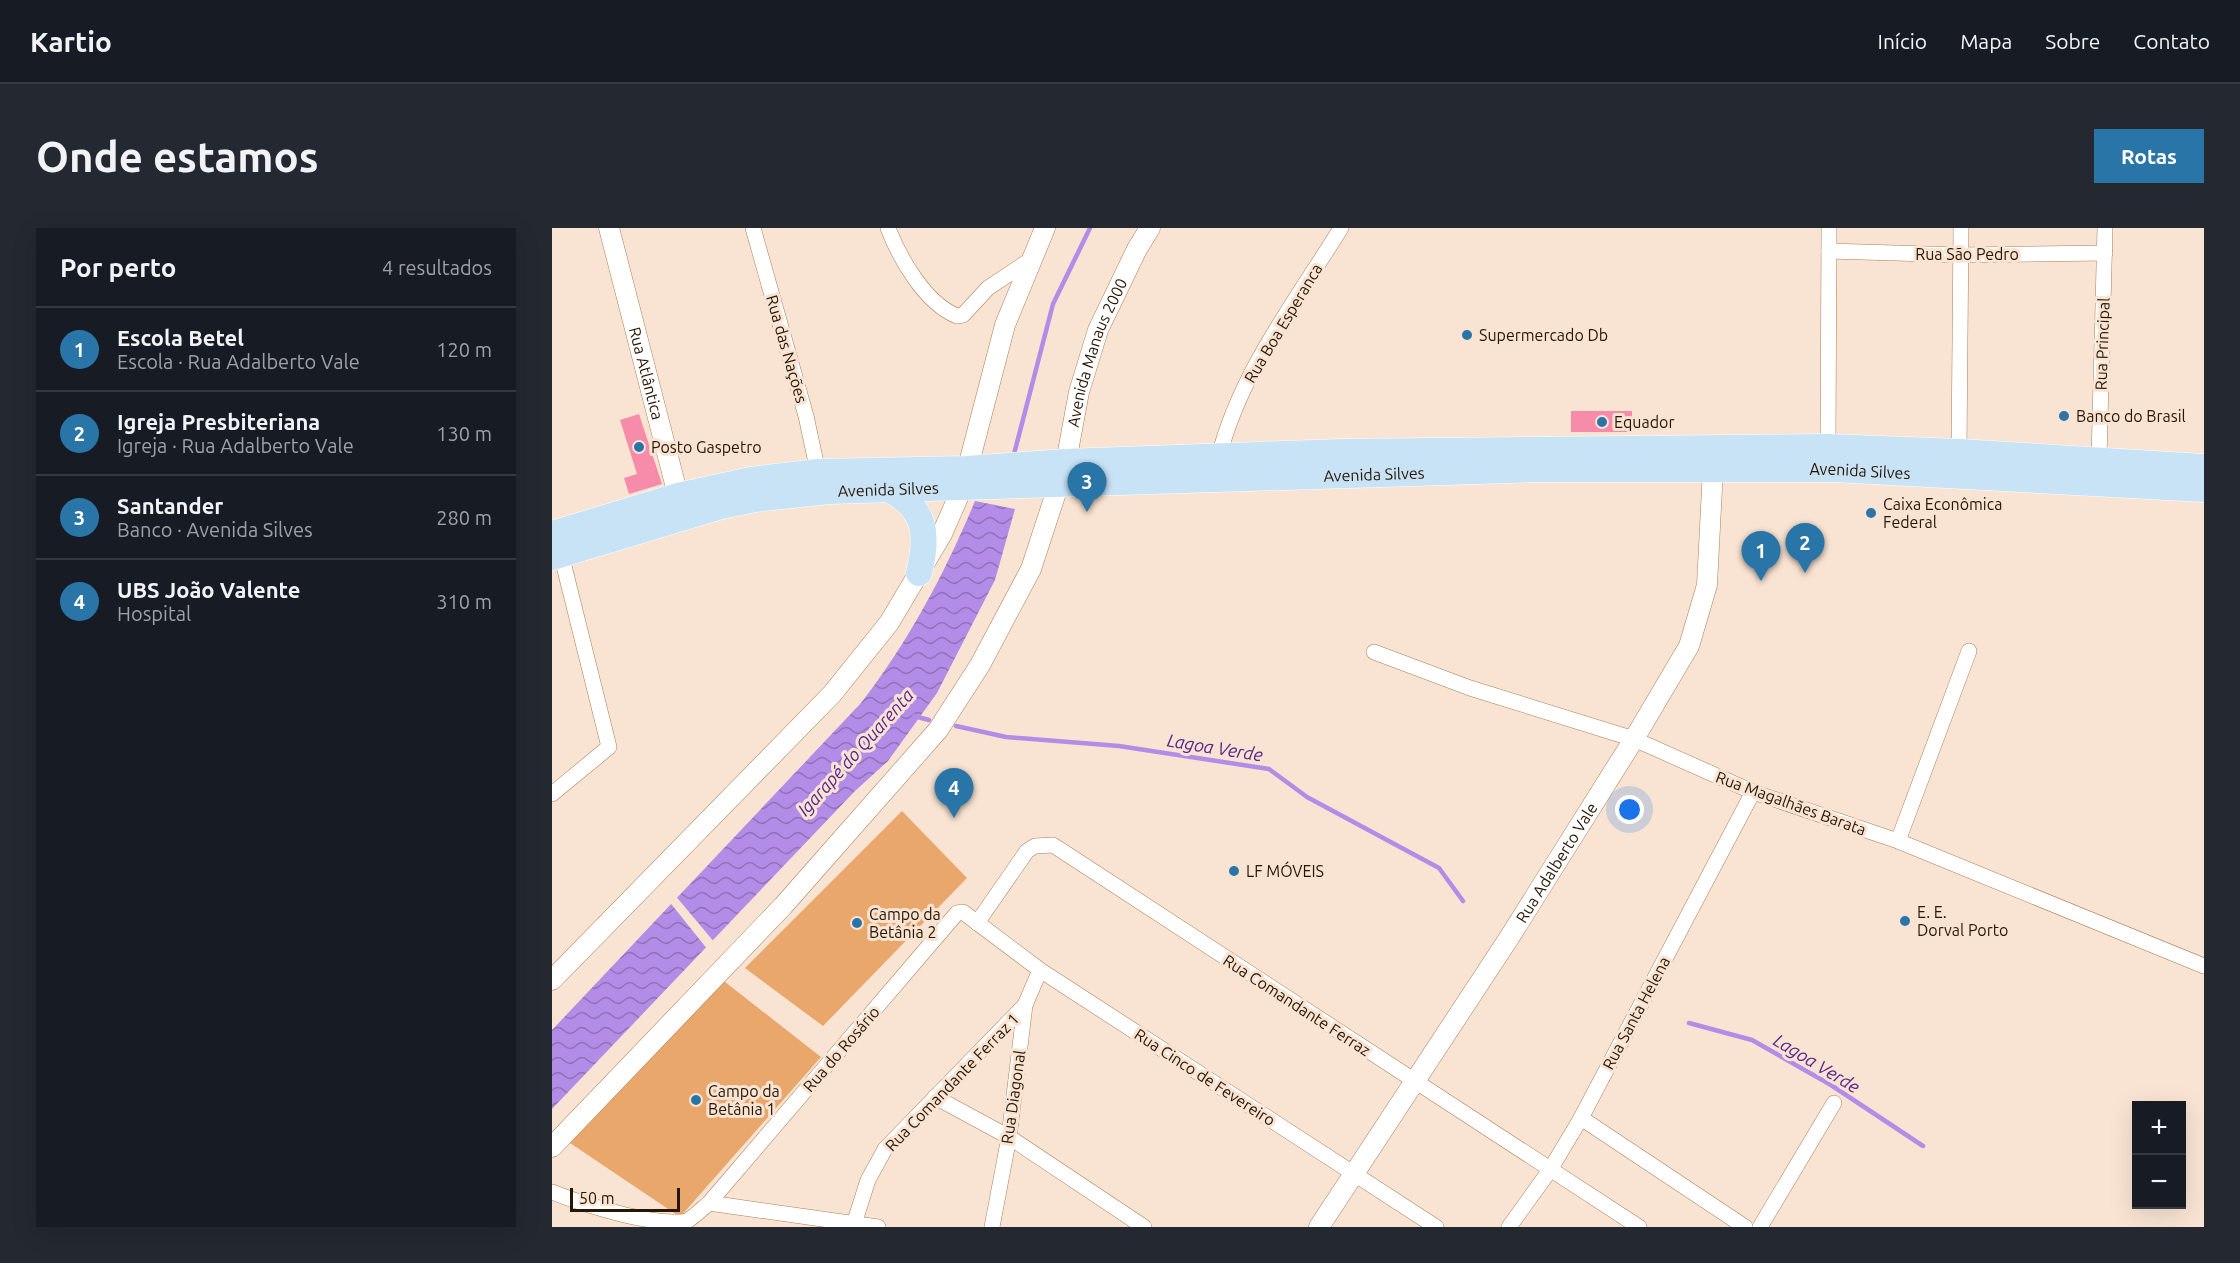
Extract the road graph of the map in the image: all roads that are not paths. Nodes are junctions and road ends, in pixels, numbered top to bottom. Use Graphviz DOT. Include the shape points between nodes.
graph roads {
  1 [pos="609,228"];
  2 [pos="753,228"];
  3 [pos="888,228"];
  4 [pos="1045,228"];
  5 [pos="1150,228"];
  6 [pos="1341,228"];
  7 [pos="1829,228"];
  8 [pos="1961,228"];
  9 [pos="2105,228"];
  10 [pos="1829,250"];
  11 [pos="2105,253"];
  12 [pos="1961,255"];
  13 [pos="1030,260"];
  14 [pos="1828,447"];
  15 [pos="1959,452"];
  16 [pos="1219,456"];
  17 [pos="2099,459"];
  18 [pos="2204,467"];
  19 [pos="1713,469"];
  20 [pos="818,472"];
  21 [pos="1063,472"];
  22 [pos="971,477"];
  23 [pos="2204,489"];
  24 [pos="890,490"];
  25 [pos="681,506"];
  26 [pos="555,539"];
  27 [pos="919,573"];
  28 [pos="1969,651"];
  29 [pos="1374,652"];
  30 [pos="1634,739"];
  31 [pos="1753,792"];
  32 [pos="552,794"];
  33 [pos="1898,841"];
  34 [pos="977,923"];
  35 [pos="2203,964"];
  36 [pos="1040,970"];
  37 [pos="552,980"];
  38 [pos="1025,1005"];
  39 [pos="1415,1082"];
  40 [pos="935,1097"];
  41 [pos="1834,1103"];
  42 [pos="1581,1118"];
  43 [pos="1009,1137"];
  44 [pos="552,1147"];
  45 [pos="1550,1170"];
  46 [pos="1354,1175"];
  47 [pos="552,1192"];
  48 [pos="709,1203"];
  49 [pos="853,1225"];
  50 [pos="878,1227"];
  51 [pos="993,1227"];
  52 [pos="1144,1227"];
  53 [pos="1319,1227"];
  54 [pos="1436,1227"];
  55 [pos="1509,1227"];
  56 [pos="1639,1227"];
  57 [pos="1745,1227"];
  58 [pos="1760,1227"];
  1 -- 25 [label="street, Rua Atlântica"];
  2 -- 20 [label="street, Rua das Nações"];
  3 -- 13 [label="street" via="896,249 915,276 935,300 957,316 963,315 988,288"];
  4 -- 13 [label="street"];
  5 -- 21 [label="street, Avenida Manaus 2000" via="1098,330 1079,392"];
  6 -- 16 [label="street, Rua Boa Esperanca" via="1262,352 1238,400"];
  7 -- 10 [label="street"];
  8 -- 12 [label="street"];
  9 -- 11 [label="street, Rua Principal"];
  10 -- 12 [label="street, Rua São Pedro"];
  10 -- 14 [label="street"];
  11 -- 12 [label="street, Rua São Pedro"];
  11 -- 17 [label="street, Rua Principal"];
  12 -- 15 [label="street"];
  13 -- 22 [label="street" via="1005,325"];
  14 -- 15 [label="main road, Avenida Silves"];
  14 -- 16 [label="main road, Avenida Silves"];
  15 -- 17 [label="main road, Avenida Silves"];
  16 -- 21 [label="main road, Avenida Silves"];
  17 -- 18 [label="main road, Avenida Silves"];
  19 -- 21 [label="main road, Avenida Silves"];
  19 -- 23 [label="main road, Avenida Silves" via="1961,474"];
  19 -- 30 [label="street, Rua Adalberto Vale" via="1707,585 1699,617 1689,646"];
  20 -- 22 [label="main road, Avenida Silves"];
  20 -- 25 [label="main road, Avenida Silves" via="751,480"];
  21 -- 22 [label="main road, Avenida Silves"];
  21 -- 44 [label="street, Avenida Manaus 2000" via="1031,569 980,665 938,730 783,906"];
  22 -- 24 [label="main road, Avenida Silves"];
  22 -- 27 [label="street"];
  24 -- 25 [label="main road, Avenida Silves" via="830,491"];
  24 -- 27 [label="main road" via="905,498 923,525 924,553"];
  25 -- 26 [label="main road, Avenida Silves"];
  26 -- 32 [label="street" via="609,747"];
  27 -- 37 [label="street" via="889,623 832,694"];
  28 -- 33 [label="street"];
  29 -- 30 [label="street, Rua Magalhães Barata" via="1470,688"];
  30 -- 31 [label="street, Rua Magalhães Barata"];
  30 -- 39 [label="street, Rua Adalberto Vale"];
  31 -- 33 [label="street, Rua Magalhães Barata"];
  31 -- 42 [label="street, Rua Santa Helena"];
  33 -- 35 [label="street, Rua Magalhães Barata"];
  34 -- 36 [label="street, Rua Cinco de Fevereiro"];
  34 -- 39 [label="street, Rua Comandante Ferraz" via="1027,851 1035,846 1053,845"];
  34 -- 48 [label="street, Rua do Rosário" via="963,912 957,913"];
  36 -- 38 [label="street, Rua Diagonal"];
  36 -- 46 [label="street, Rua Cinco de Fevereiro"];
  38 -- 40 [label="street, Rua Comandante Ferraz 1"];
  38 -- 43 [label="street, Rua Diagonal"];
  39 -- 45 [label="street, Rua Comandante Ferraz"];
  39 -- 46 [label="street, Rua Adalberto Vale"];
  40 -- 43 [label="street"];
  40 -- 49 [label="street, Rua Comandante Ferraz 1" via="885,1149 868,1180"];
  41 -- 58 [label="street"];
  42 -- 45 [label="street, Rua Santa Helena"];
  42 -- 57 [label="street"];
  43 -- 51 [label="street, Rua Diagonal"];
  43 -- 52 [label="street"];
  45 -- 55 [label="street, Rua Santa Helena"];
  45 -- 56 [label="street, Rua Comandante Ferraz"];
  46 -- 53 [label="street, Rua Adalberto Vale"];
  46 -- 54 [label="street, Rua Cinco de Fevereiro"];
  47 -- 48 [label="street, Rua do Rosário" via="640,1224 669,1227 686,1222"];
  48 -- 49 [label="street"];
  49 -- 50 [label="street"];
}
